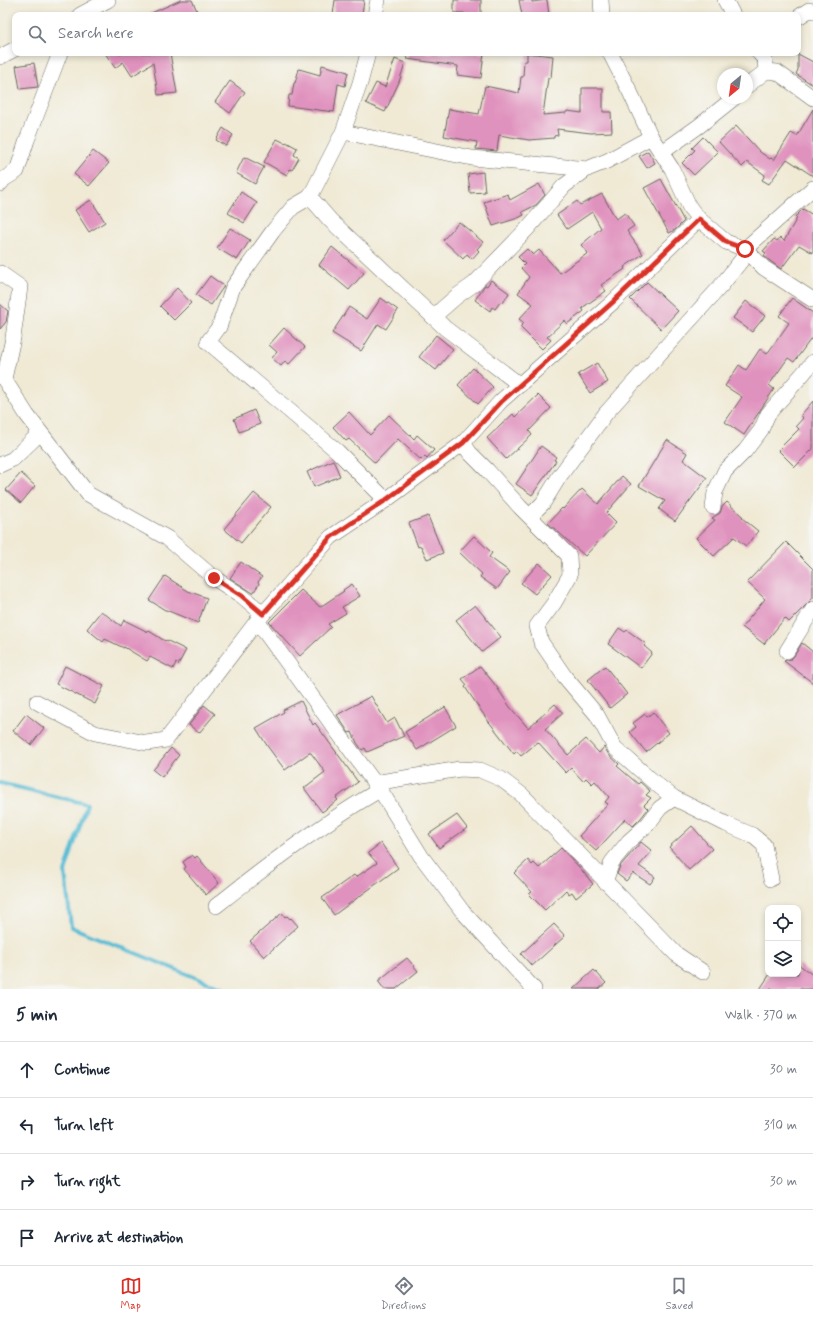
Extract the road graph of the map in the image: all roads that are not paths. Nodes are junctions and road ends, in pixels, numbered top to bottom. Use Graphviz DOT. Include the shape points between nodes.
graph roads {
  1 [pos="108,0"];
  2 [pos="378,0"];
  3 [pos="601,0"];
  4 [pos="725,0"];
  5 [pos="86,12"];
  6 [pos="376,12"];
  7 [pos="602,12"];
  8 [pos="731,12"];
  9 [pos="12,51"];
  10 [pos="59,56"];
  11 [pos="367,56"];
  12 [pos="612,56"];
  13 [pos="762,56"];
  14 [pos="0,57"];
  15 [pos="766,71"];
  16 [pos="753,81"];
  17 [pos="813,98"];
  18 [pos="726,104"];
  19 [pos="343,132"];
  20 [pos="651,137"];
  21 [pos="661,153"];
  22 [pos="587,169"];
  23 [pos="0,184"];
  24 [pos="813,188"];
  25 [pos="310,197"];
  26 [pos="699,219"];
  27 [pos="746,250"];
  28 [pos="0,273"];
  29 [pos="813,300"];
  30 [pos="432,317"];
  31 [pos="813,362"];
  32 [pos="520,385"];
  33 [pos="40,433"];
  34 [pos="463,443"];
  35 [pos="0,465"];
  36 [pos="386,500"];
  37 [pos="713,507"];
  38 [pos="530,516"];
  39 [pos="813,608"];
  40 [pos="260,618"];
  41 [pos="787,651"];
  42 [pos="38,702"];
  43 [pos="377,787"];
  44 [pos="674,798"];
  45 [pos="771,879"];
  46 [pos="605,882"];
  47 [pos="216,906"];
  48 [pos="703,972"];
  49 [pos="534,989"];
  1 -- 5 [label="street"];
  2 -- 6 [label="street"];
  3 -- 7 [label="street"];
  4 -- 8 [label="street"];
  9 -- 14 [label="street"];
  10 -- 23 [label="street" via="17,171"];
  11 -- 19 [label="street"];
  12 -- 20 [label="street"];
  13 -- 15 [label="street" via="765,59"];
  15 -- 16 [label="street"];
  15 -- 17 [label="street" via="777,72"];
  18 -- 21 [label="street"];
  19 -- 22 [label="street" via="472,158"];
  19 -- 25 [label="street"];
  20 -- 21 [label="street"];
  20 -- 22 [label="street"];
  21 -- 26 [label="street" via="672,169 690,208"];
  22 -- 30 [label="street" via="564,186 474,284"];
  24 -- 27 [label="street"];
  25 -- 30 [label="street" via="330,220"];
  25 -- 36 [label="street" via="293,207 233,287 218,326 208,342 337,451"];
  26 -- 27 [label="street" via="726,242"];
  26 -- 32 [label="street" via="613,302"];
  27 -- 29 [label="street" via="764,268"];
  27 -- 38 [label="street" via="720,287 606,413 543,503"];
  28 -- 33 [label="street" via="20,287 4,379"];
  30 -- 32 [label="street"];
  31 -- 37 [label="street" via="768,414 761,430 746,451 725,471 715,492"];
  32 -- 34 [label="street"];
  33 -- 35 [label="street" via="13,459"];
  33 -- 40 [label="street" via="88,494 167,538 214,578 242,596"];
  34 -- 36 [label="street"];
  34 -- 38 [label="street"];
  36 -- 40 [label="street" via="331,537"];
  38 -- 44 [label="street" via="569,556 570,574 554,603 537,626 540,642 597,715 616,748"];
  39 -- 41 [label="street"];
  40 -- 42 [label="street" via="166,740 148,743 95,733"];
  40 -- 43 [label="street"];
  43 -- 46 [label="street" via="460,769 480,770 501,779 522,795"];
  43 -- 47 [label="street"];
  43 -- 49 [label="street" via="421,856 463,912"];
  44 -- 45 [label="street" via="752,836 764,845"];
  44 -- 46 [label="street" via="660,808 648,824 629,841 612,862"];
  46 -- 48 [label="street" via="676,954"];
}
